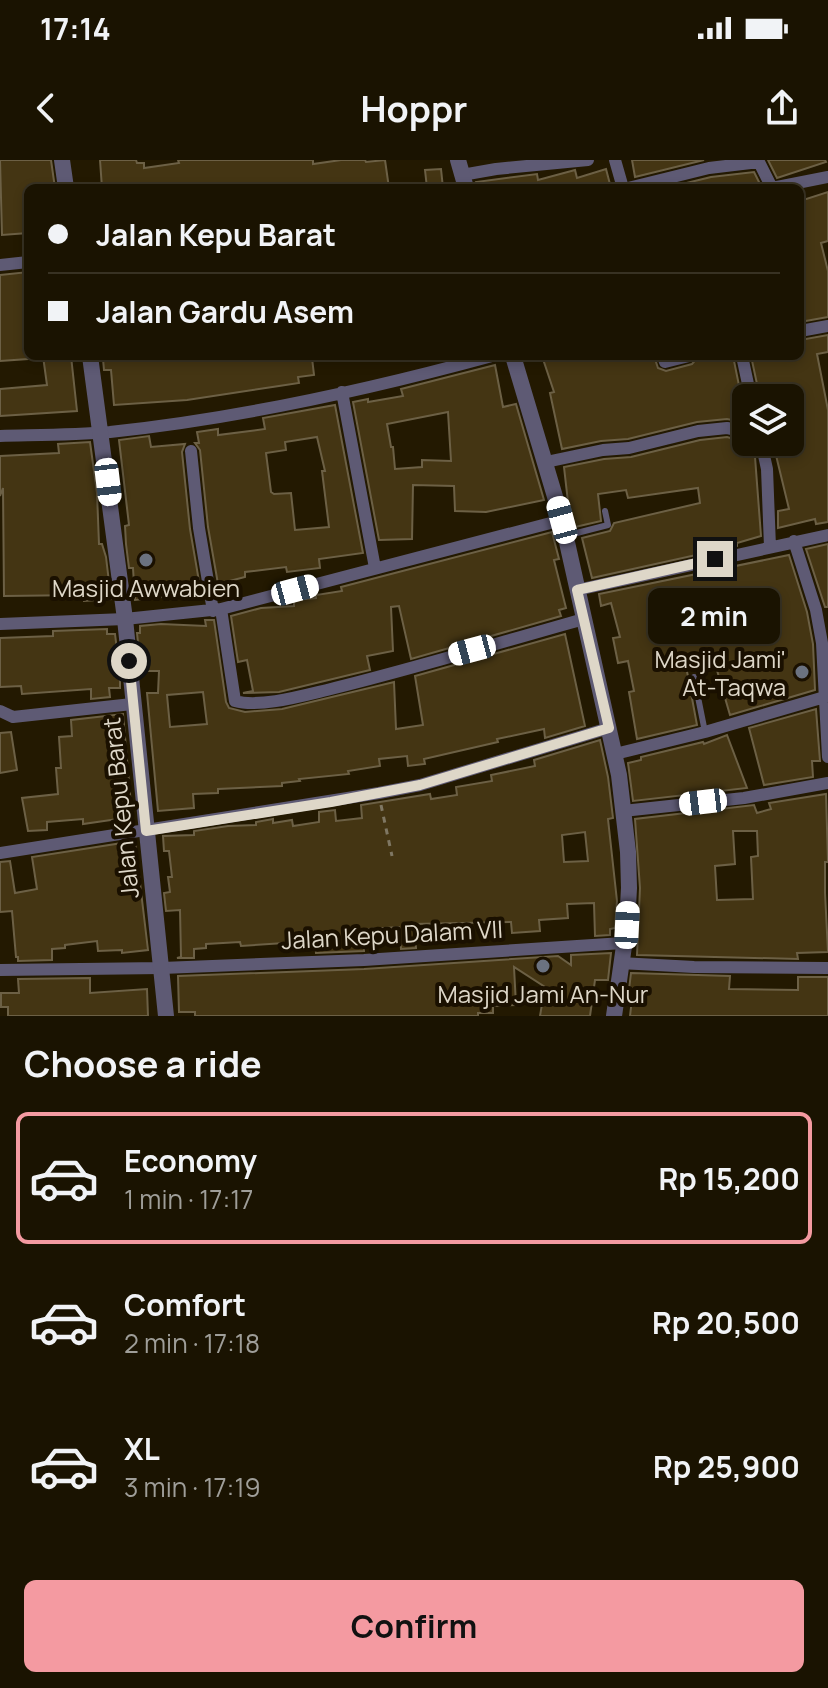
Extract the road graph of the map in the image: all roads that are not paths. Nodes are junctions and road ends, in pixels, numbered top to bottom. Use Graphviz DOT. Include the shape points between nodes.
graph roads {
  1 [pos="62,160"];
  2 [pos="588,160"];
  3 [pos="615,160"];
  4 [pos="462,174"];
  5 [pos="828,177"];
  6 [pos="65,184"];
  7 [pos="624,184"];
  8 [pos="642,184"];
  9 [pos="770,184"];
  10 [pos="792,184"];
  11 [pos="24,262"];
  12 [pos="0,265"];
  13 [pos="828,326"];
  14 [pos="804,330"];
  15 [pos="91,360"];
  16 [pos="475,360"];
  17 [pos="514,360"];
  18 [pos="743,360"];
  19 [pos="748,384"];
  20 [pos="342,392"];
  21 [pos="732,429"];
  22 [pos="102,432"];
  23 [pos="0,436"];
  24 [pos="191,451"];
  25 [pos="764,456"];
  26 [pos="546,462"];
  27 [pos="605,511"];
  28 [pos="563,528"];
  29 [pos="828,535"];
  30 [pos="794,541"];
  31 [pos="770,547"];
  32 [pos="375,568"];
  33 [pos="577,590"];
  34 [pos="217,610"];
  35 [pos="125,619"];
  36 [pos="584,619"];
  37 [pos="0,624"];
  38 [pos="694,677"];
  39 [pos="826,696"];
  40 [pos="132,704"];
  41 [pos="0,711"];
  42 [pos="609,728"];
  43 [pos="705,732"];
  44 [pos="615,754"];
  45 [pos="828,757"];
  46 [pos="828,783"];
  47 [pos="623,811"];
  48 [pos="146,831"];
  49 [pos="0,853"];
  50 [pos="623,943"];
  51 [pos="620,963"];
  52 [pos="162,968"];
  53 [pos="828,968"];
  54 [pos="0,970"];
  55 [pos="166,1016"];
  56 [pos="614,1016"];
  1 -- 6 [label="street"];
  2 -- 4 [label="street"];
  3 -- 7 [label="street"];
  5 -- 10 [label="street"];
  8 -- 9 [label="street" via="759,162"];
  11 -- 12 [label="street"];
  13 -- 14 [label="street"];
  15 -- 22 [label="street, Jalan Kepu Barat"];
  16 -- 20 [label="street"];
  17 -- 26 [label="street"];
  18 -- 19 [label="street"];
  20 -- 22 [label="street"];
  20 -- 32 [label="street"];
  21 -- 26 [label="street"];
  22 -- 23 [label="street"];
  22 -- 35 [label="street, Jalan Kepu Barat"];
  24 -- 34 [label="street" via="199,528"];
  25 -- 31 [label="street"];
  26 -- 28 [label="street"];
  27 -- 28 [label="lane" via="608,525"];
  28 -- 32 [label="street"];
  28 -- 33 [label="street"];
  29 -- 30 [label="street"];
  30 -- 31 [label="street"];
  30 -- 39 [label="street" via="816,610"];
  31 -- 33 [label="street"];
  32 -- 34 [label="street"];
  33 -- 36 [label="street"];
  34 -- 35 [label="street"];
  34 -- 36 [label="street" via="235,701 250,704 362,681"];
  35 -- 37 [label="street"];
  35 -- 40 [label="street, Jalan Kepu Barat"];
  36 -- 42 [label="street"];
  38 -- 43 [label="lane"];
  39 -- 43 [label="street"];
  39 -- 45 [label="street"];
  40 -- 41 [label="street" via="13,717"];
  40 -- 48 [label="street, Jalan Kepu Barat"];
  42 -- 44 [label="street"];
  42 -- 48 [label="street" via="420,785"];
  43 -- 44 [label="street"];
  44 -- 47 [label="street"];
  46 -- 47 [label="street"];
  47 -- 50 [label="street" via="629,888"];
  48 -- 49 [label="street"];
  48 -- 52 [label="street, Jalan Kepu Barat"];
  50 -- 51 [label="street"];
  50 -- 52 [label="street, Jalan Kepu Dalam VII"];
  51 -- 53 [label="street"];
  51 -- 56 [label="street"];
  52 -- 54 [label="street, Jalan Kepu Dalam VII"];
  52 -- 55 [label="street, Jalan Kepu Barat"];
}
